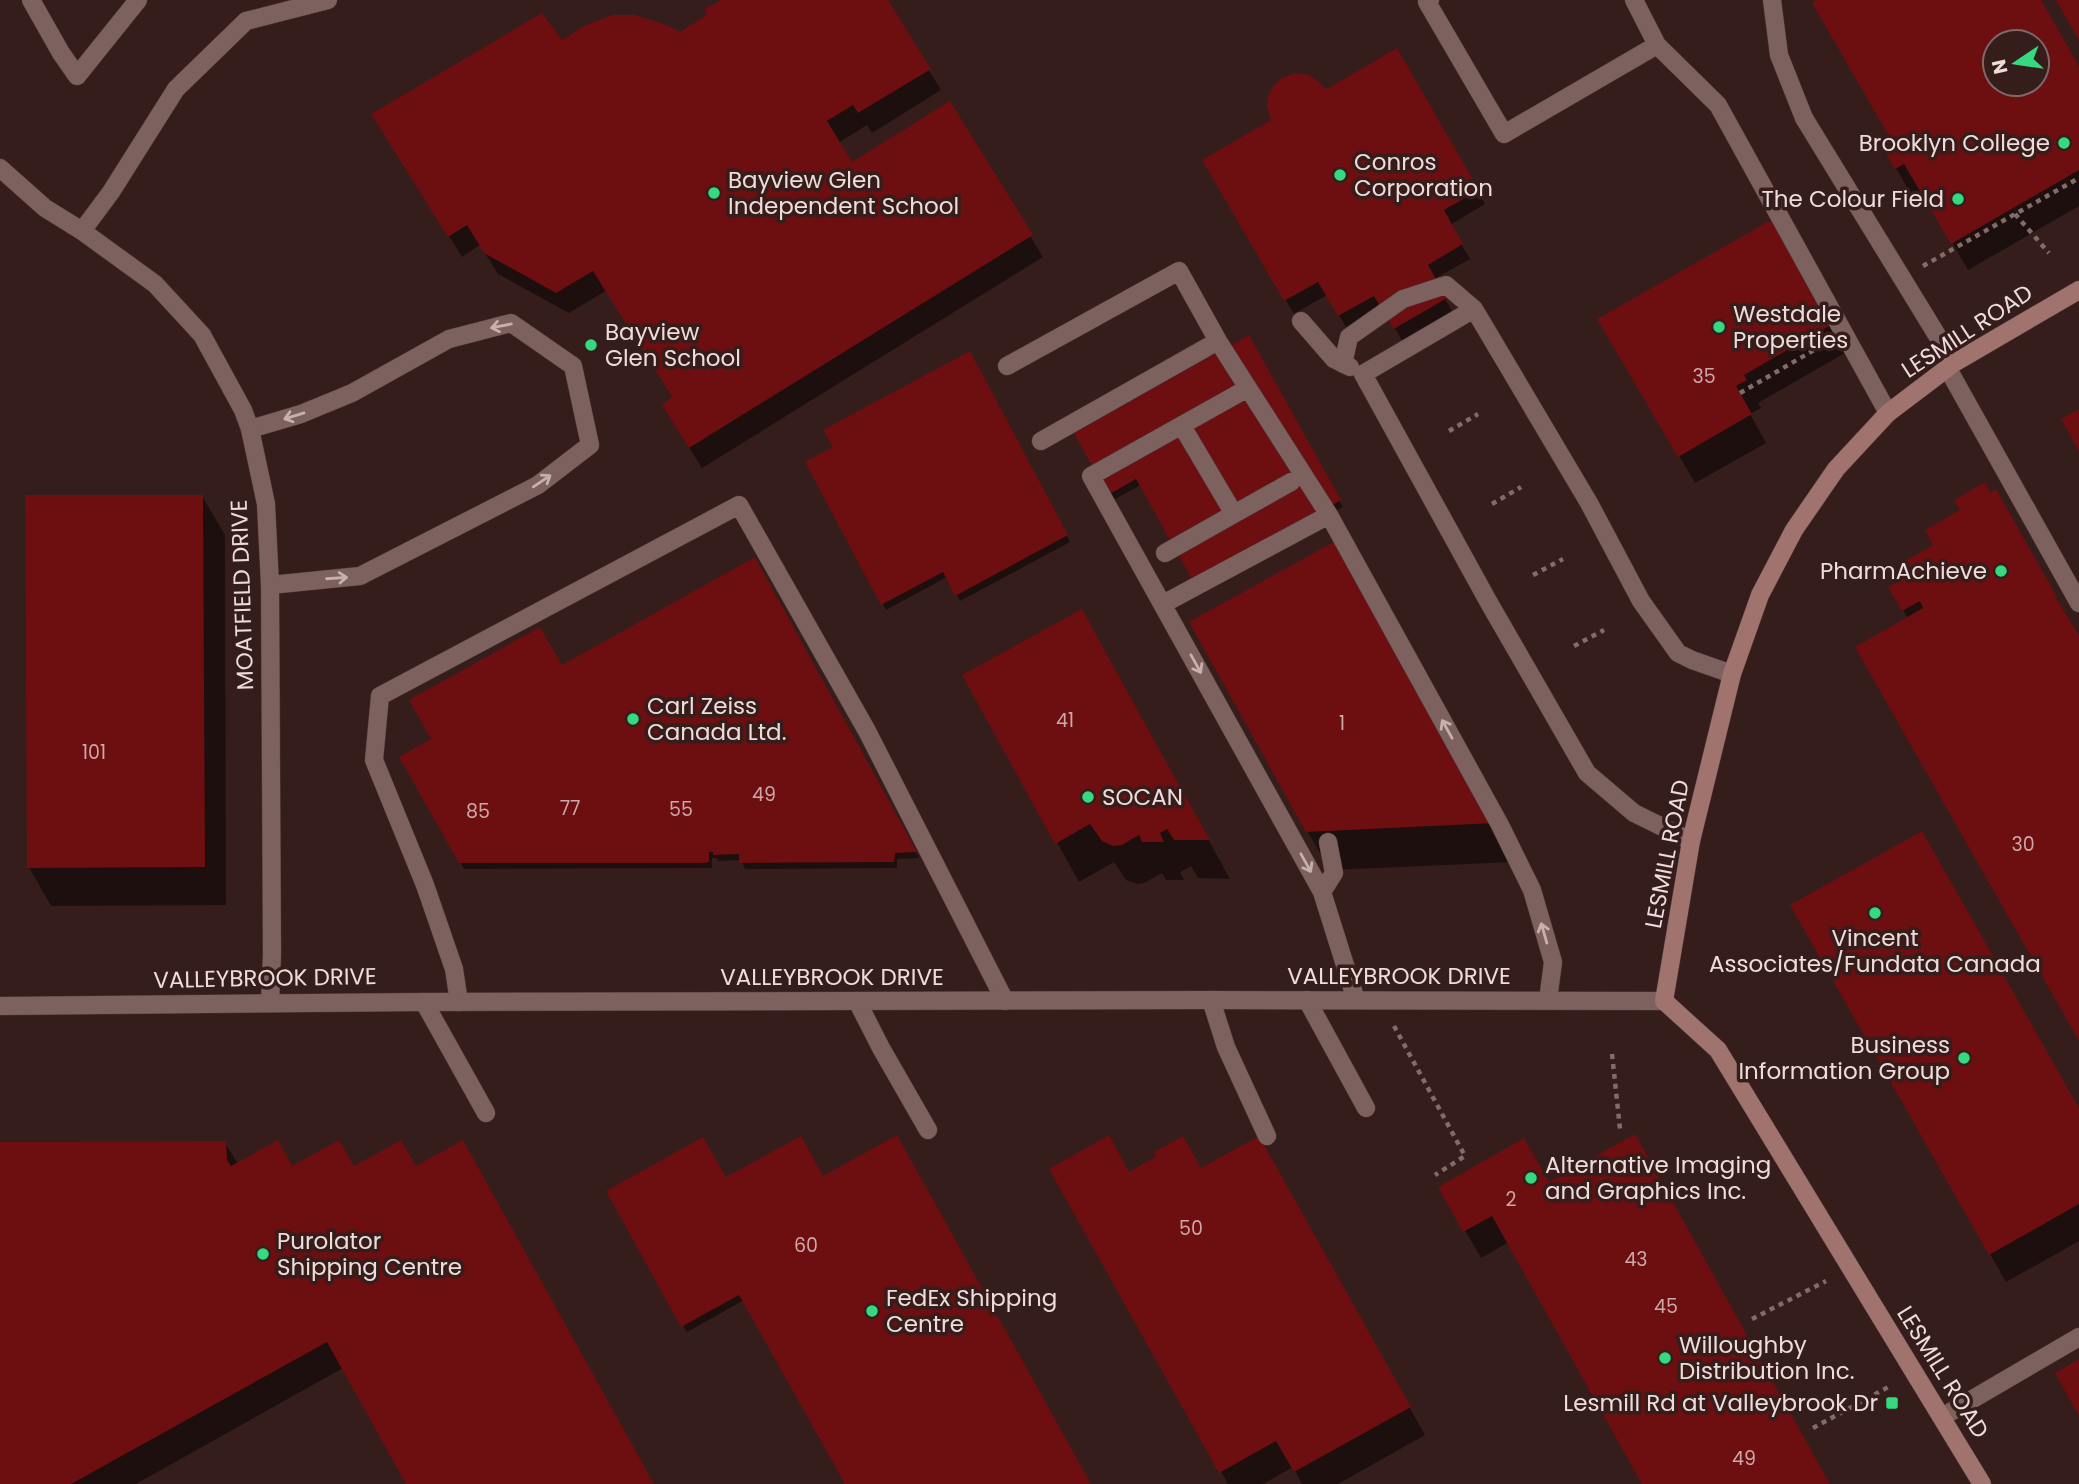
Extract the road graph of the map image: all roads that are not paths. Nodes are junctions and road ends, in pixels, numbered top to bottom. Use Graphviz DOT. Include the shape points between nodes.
graph roads {
  1 [pos="31,0"];
  2 [pos="328,0"];
  3 [pos="1430,0"];
  4 [pos="1634,0"];
  5 [pos="1772,0"];
  6 [pos="135,2"];
  7 [pos="1657,45"];
  8 [pos="0,168"];
  9 [pos="82,231"];
  10 [pos="2079,290"];
  11 [pos="1474,309"];
  12 [pos="1301,321"];
  13 [pos="1218,341"];
  14 [pos="1343,364"];
  15 [pos="1007,366"];
  16 [pos="1951,366"];
  17 [pos="1363,374"];
  18 [pos="1241,392"];
  19 [pos="1888,413"];
  20 [pos="1182,426"];
  21 [pos="250,429"];
  22 [pos="1041,441"];
  23 [pos="1292,482"];
  24 [pos="1234,514"];
  25 [pos="1329,515"];
  26 [pos="1165,553"];
  27 [pos="270,585"];
  28 [pos="2079,603"];
  29 [pos="1163,604"];
  30 [pos="1732,674"];
  31 [pos="1692,841"];
  32 [pos="1328,842"];
  33 [pos="1322,892"];
  34 [pos="1211,1000"];
  35 [pos="1307,1000"];
  36 [pos="1356,1000"];
  37 [pos="1548,1000"];
  38 [pos="857,1001"];
  39 [pos="1005,1001"];
  40 [pos="1664,1001"];
  41 [pos="270,1002"];
  42 [pos="424,1002"];
  43 [pos="459,1002"];
  44 [pos="0,1006"];
  45 [pos="1366,1108"];
  46 [pos="486,1113"];
  47 [pos="928,1130"];
  48 [pos="1267,1136"];
  49 [pos="2079,1337"];
  50 [pos="1941,1417"];
  51 [pos="1982,1484"];
  1 -- 6 [label="street" via="78,76"];
  2 -- 9 [label="street" via="246,21 176,89"];
  3 -- 7 [label="street" via="1427,2 1504,134"];
  4 -- 7 [label="street"];
  5 -- 16 [label="street" via="1779,55 1804,118"];
  7 -- 19 [label="street" via="1718,105"];
  8 -- 9 [label="street, MOATFIELD DRIVE" via="45,208"];
  9 -- 21 [label="street, MOATFIELD DRIVE" via="155,284 202,335"];
  10 -- 16 [label="street, LESMILL ROAD"];
  11 -- 14 [label="street" via="1446,285 1403,299 1349,337"];
  11 -- 17 [label="street"];
  11 -- 30 [label="street" via="1642,601 1678,653"];
  12 -- 14 [label="street"];
  13 -- 15 [label="street" via="1179,271"];
  13 -- 22 [label="street"];
  13 -- 25 [label="street"];
  14 -- 17 [label="street"];
  16 -- 19 [label="street, LESMILL ROAD"];
  16 -- 28 [label="street"];
  17 -- 31 [label="street" via="1587,773 1634,813"];
  18 -- 20 [label="street"];
  19 -- 30 [label="street, LESMILL ROAD" via="1836,469 1794,530 1760,594"];
  20 -- 24 [label="street"];
  20 -- 29 [label="street" via="1091,476"];
  21 -- 27 [label="street, MOATFIELD DRIVE" via="266,504"];
  27 -- 21 [label="street, one-way" via="360,576 538,485 590,445 573,366 511,323 449,339 352,393"];
  23 -- 24 [label="street"];
  24 -- 26 [label="street"];
  25 -- 29 [label="street"];
  37 -- 25 [label="street, one-way" via="1553,962 1532,890"];
  27 -- 41 [label="street, MOATFIELD DRIVE"];
  29 -- 33 [label="street, one-way"];
  30 -- 31 [label="street, LESMILL ROAD"];
  31 -- 40 [label="street, LESMILL ROAD"];
  32 -- 33 [label="street" via="1334,873"];
  33 -- 36 [label="street"];
  34 -- 35 [label="street, VALLEYBROOK DRIVE"];
  34 -- 39 [label="street, VALLEYBROOK DRIVE"];
  34 -- 48 [label="street" via="1226,1047"];
  35 -- 36 [label="street, VALLEYBROOK DRIVE"];
  35 -- 45 [label="street"];
  36 -- 37 [label="street, VALLEYBROOK DRIVE"];
  37 -- 40 [label="street, VALLEYBROOK DRIVE"];
  38 -- 39 [label="street, VALLEYBROOK DRIVE"];
  38 -- 43 [label="street, VALLEYBROOK DRIVE"];
  38 -- 47 [label="street"];
  39 -- 43 [label="street" via="867,731 739,505 380,696 374,760 425,885 454,969"];
  40 -- 50 [label="street, LESMILL ROAD" via="1717,1051"];
  41 -- 42 [label="street, VALLEYBROOK DRIVE"];
  41 -- 44 [label="street, VALLEYBROOK DRIVE"];
  42 -- 43 [label="street, VALLEYBROOK DRIVE"];
  42 -- 46 [label="street"];
  49 -- 50 [label="street"];
  50 -- 51 [label="street, LESMILL ROAD"];
}
